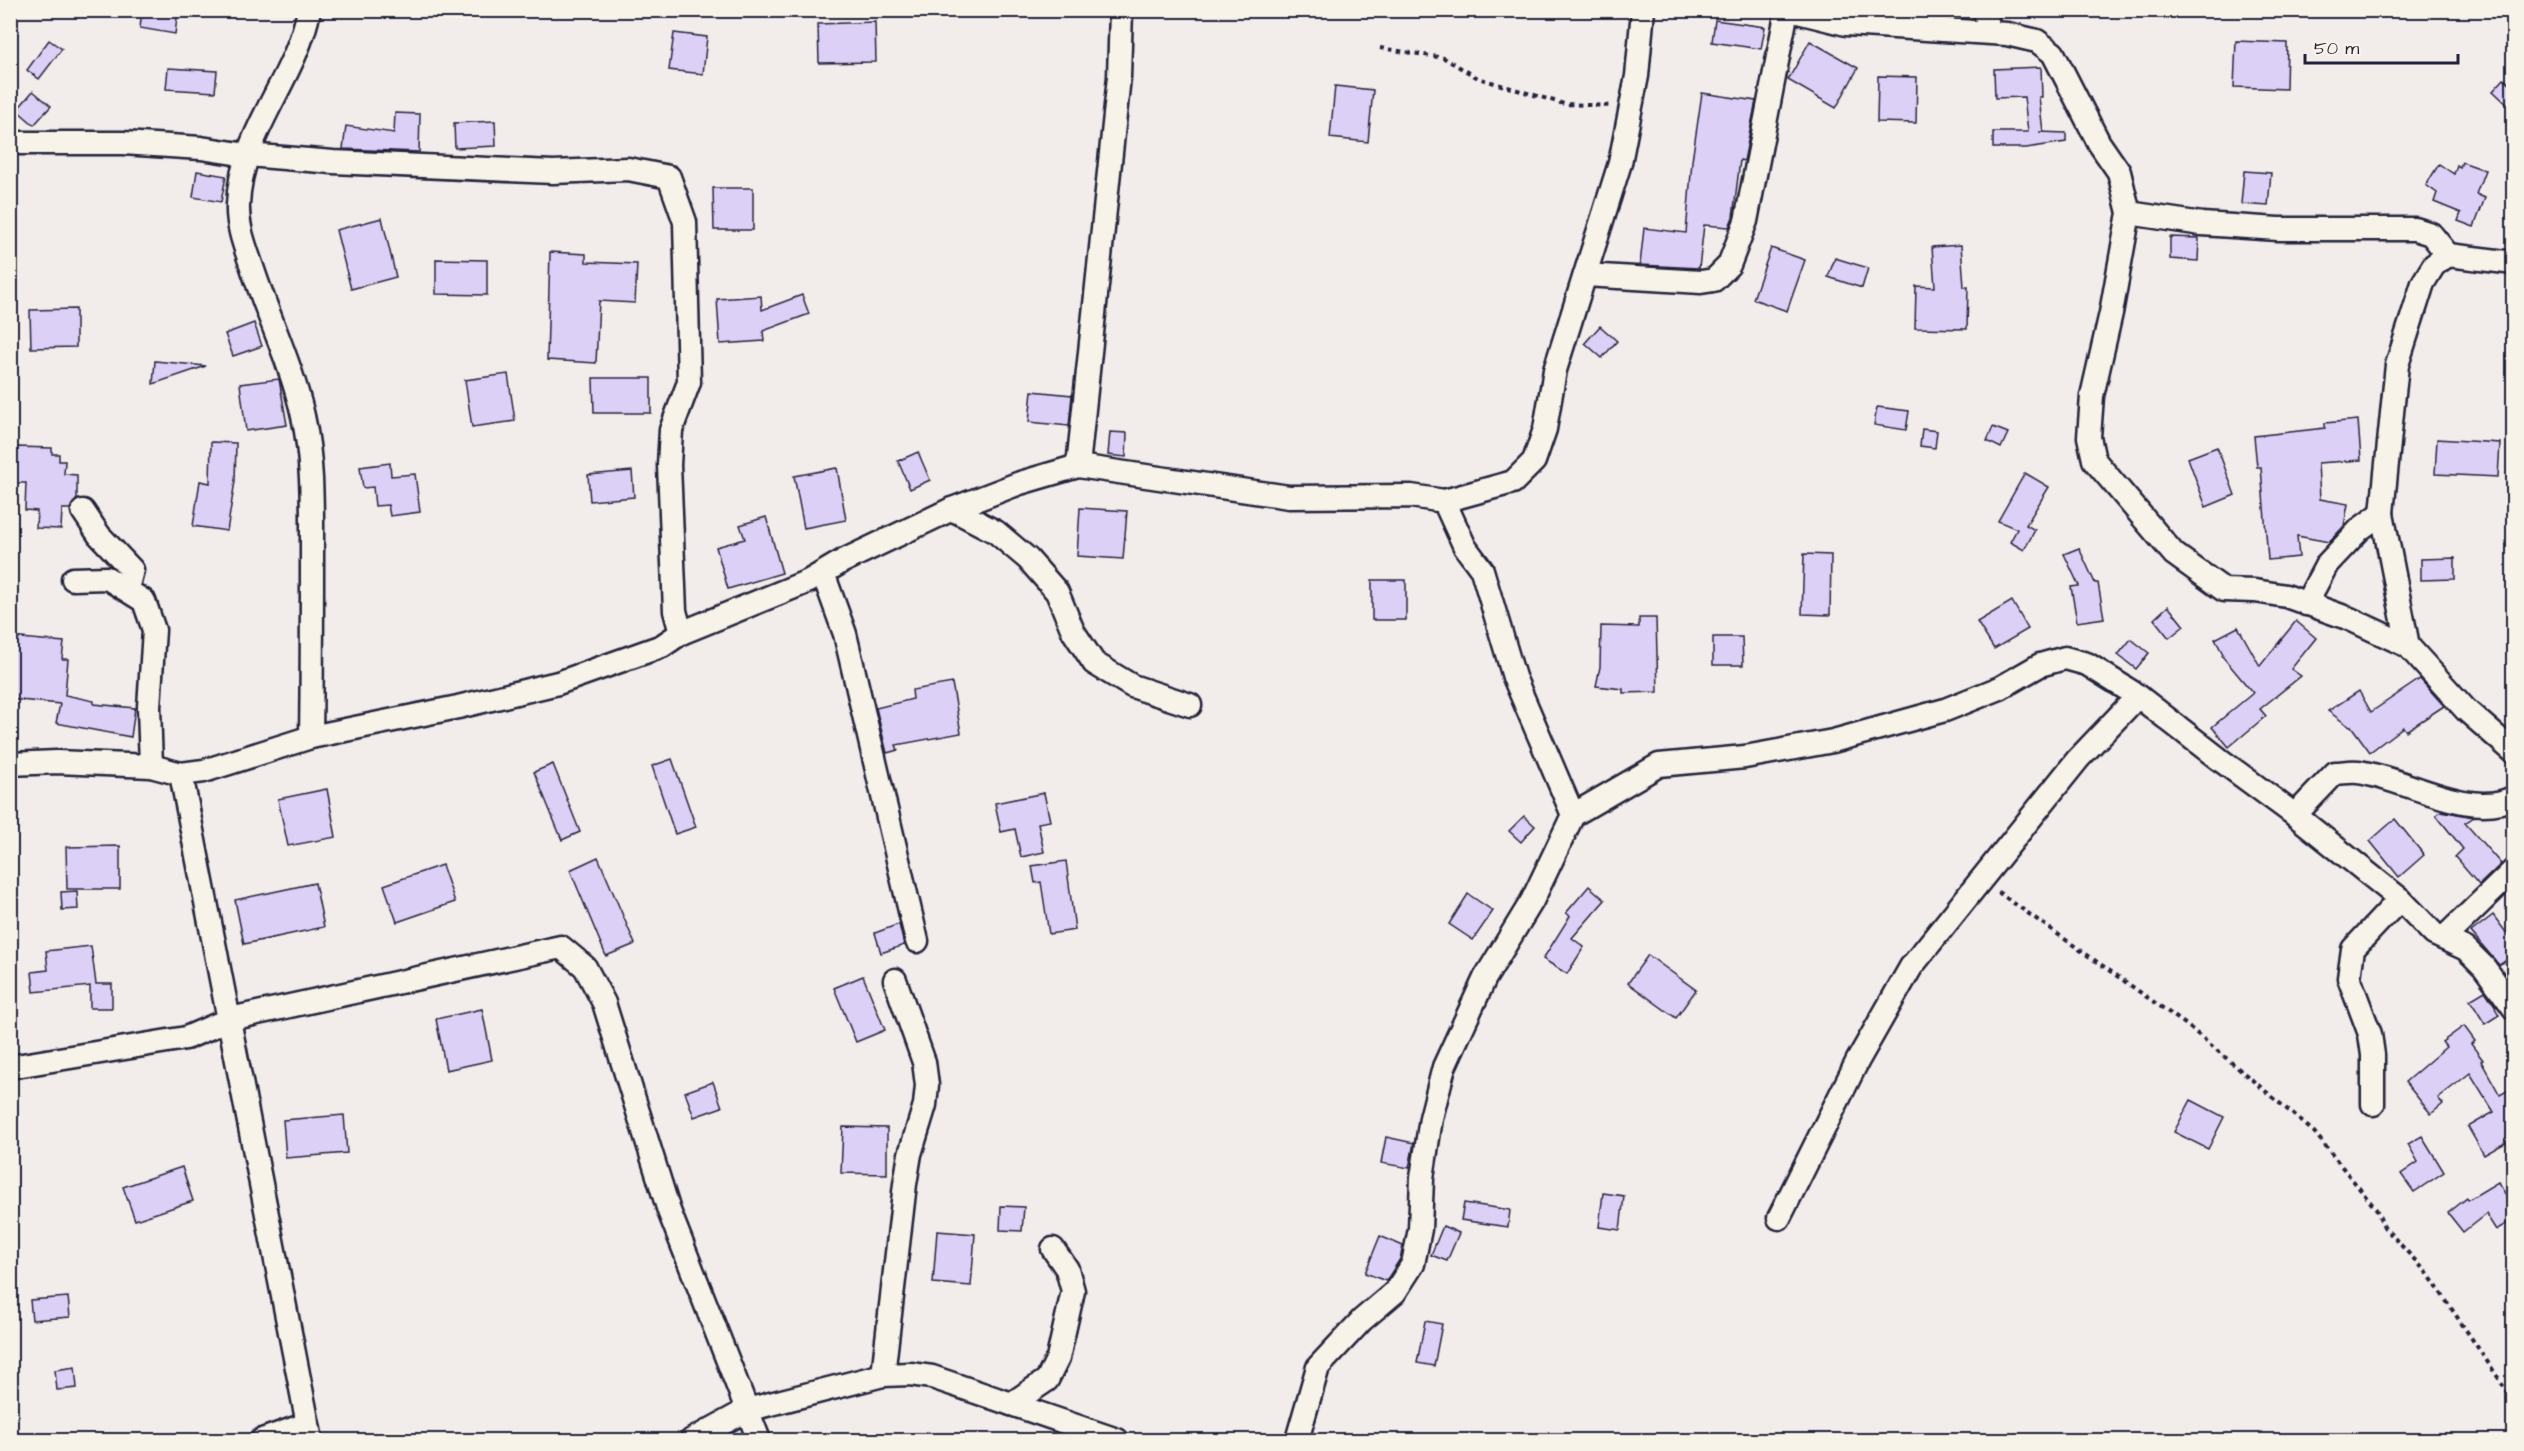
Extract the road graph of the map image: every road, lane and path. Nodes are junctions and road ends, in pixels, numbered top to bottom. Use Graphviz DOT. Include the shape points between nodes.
graph roads {
  1 [pos="309,10"];
  2 [pos="1121,10"];
  3 [pos="1643,10"];
  4 [pos="1788,10"];
  5 [pos="1987,21"];
  6 [pos="1380,48"];
  7 [pos="1631,107"];
  8 [pos="10,143"];
  9 [pos="247,155"];
  10 [pos="2129,213"];
  11 [pos="2448,255"];
  12 [pos="2514,263"];
  13 [pos="1585,275"];
  14 [pos="1078,466"];
  15 [pos="1444,501"];
  16 [pos="952,509"];
  17 [pos="83,511"];
  18 [pos="2382,513"];
  19 [pos="823,573"];
  20 [pos="73,579"];
  21 [pos="127,589"];
  22 [pos="2306,604"];
  23 [pos="681,633"];
  24 [pos="2408,646"];
  25 [pos="2138,696"];
  26 [pos="1190,705"];
  27 [pos="311,737"];
  28 [pos="2514,752"];
  29 [pos="10,764"];
  30 [pos="151,766"];
  31 [pos="181,774"];
  32 [pos="2514,797"];
  33 [pos="1573,815"];
  34 [pos="2295,815"];
  35 [pos="2514,870"];
  36 [pos="1976,887"];
  37 [pos="2400,899"];
  38 [pos="2444,938"];
  39 [pos="917,941"];
  40 [pos="895,980"];
  41 [pos="2514,1008"];
  42 [pos="230,1018"];
  43 [pos="10,1067"];
  44 [pos="2373,1104"];
  45 [pos="1779,1218"];
  46 [pos="1053,1249"];
  47 [pos="883,1376"];
  48 [pos="2514,1401"];
  49 [pos="1011,1404"];
  50 [pos="747,1410"];
  51 [pos="309,1432"];
  52 [pos="262,1440"];
  53 [pos="692,1440"];
  54 [pos="759,1440"];
  55 [pos="1117,1440"];
  56 [pos="1297,1440"];
  1 -- 9 [label="street" via="298,46"];
  2 -- 14 [label="street" via="1119,77"];
  3 -- 7 [label="street"];
  4 -- 5 [label="street" via="1846,24"];
  4 -- 13 [label="street" via="1746,221 1729,265 1714,280 1701,282"];
  5 -- 10 [label="street" via="2037,41 2053,53 2099,143 2119,172"];
  6 -- 7 [label="path" via="1444,58 1478,78 1564,104"];
  7 -- 13 [label="street" via="1620,164"];
  8 -- 9 [label="street" via="123,143"];
  9 -- 23 [label="street" via="553,172 628,170 669,177 685,222 689,382 671,430 669,465 675,611"];
  9 -- 27 [label="street" via="240,180 240,230 295,387 309,453"];
  10 -- 11 [label="street" via="2202,224 2415,229 2431,234"];
  10 -- 22 [label="street" via="2092,396 2089,437 2094,460 2174,554 2224,590 2286,596"];
  11 -- 12 [label="street"];
  11 -- 18 [label="street" via="2434,265 2422,283 2397,365"];
  13 -- 15 [label="street" via="1555,370 1545,429 1534,461 1513,482"];
  14 -- 15 [label="street" via="1289,497 1411,496"];
  14 -- 16 [label="street"];
  15 -- 33 [label="street" via="1465,547 1482,570 1514,677"];
  16 -- 19 [label="street"];
  16 -- 26 [label="street" via="996,532 1028,559 1057,592 1073,631 1094,663 1132,686"];
  17 -- 21 [label="street" via="99,535 132,570"];
  18 -- 22 [label="street" via="2360,529 2327,564"];
  18 -- 24 [label="street"];
  19 -- 23 [label="street"];
  19 -- 39 [label="street" via="845,634"];
  20 -- 21 [label="street" via="107,578"];
  21 -- 30 [label="street" via="144,601 154,630 149,707"];
  22 -- 24 [label="street" via="2350,618"];
  23 -- 27 [label="street" via="662,646 558,683"];
  24 -- 28 [label="street" via="2466,711"];
  25 -- 33 [label="street" via="2087,664 2065,658 2040,665 2000,688 1945,710 1833,741 1745,757 1659,765"];
  25 -- 34 [label="street"];
  25 -- 36 [label="street" via="2078,759"];
  27 -- 31 [label="street" via="204,771"];
  29 -- 30 [label="street"];
  30 -- 31 [label="street"];
  31 -- 42 [label="street"];
  32 -- 34 [label="street" via="2493,804 2474,804 2358,772 2335,773"];
  33 -- 56 [label="street" via="1532,901 1485,978 1444,1067 1431,1118 1413,1264 1395,1292 1318,1367"];
  34 -- 37 [label="street"];
  35 -- 38 [label="street"];
  36 -- 45 [label="street" via="1911,967 1858,1060"];
  36 -- 48 [label="path" via="2000,892 2188,1026 2314,1132 2376,1209 2384,1227 2428,1274"];
  37 -- 38 [label="street" via="2434,934"];
  37 -- 44 [label="street" via="2353,949 2349,978 2370,1034"];
  38 -- 41 [label="street" via="2466,949"];
  40 -- 47 [label="street" via="924,1062 927,1085 904,1184"];
  42 -- 43 [label="street" via="186,1038"];
  42 -- 50 [label="street" via="561,947 585,967 604,1003 669,1212"];
  42 -- 51 [label="street"];
  46 -- 49 [label="street" via="1067,1269 1073,1291 1058,1358 1047,1380"];
  47 -- 49 [label="street" via="932,1377"];
  47 -- 50 [label="street"];
  49 -- 55 [label="street"];
  50 -- 53 [label="street"];
  50 -- 54 [label="street"];
  51 -- 52 [label="street"];
}
